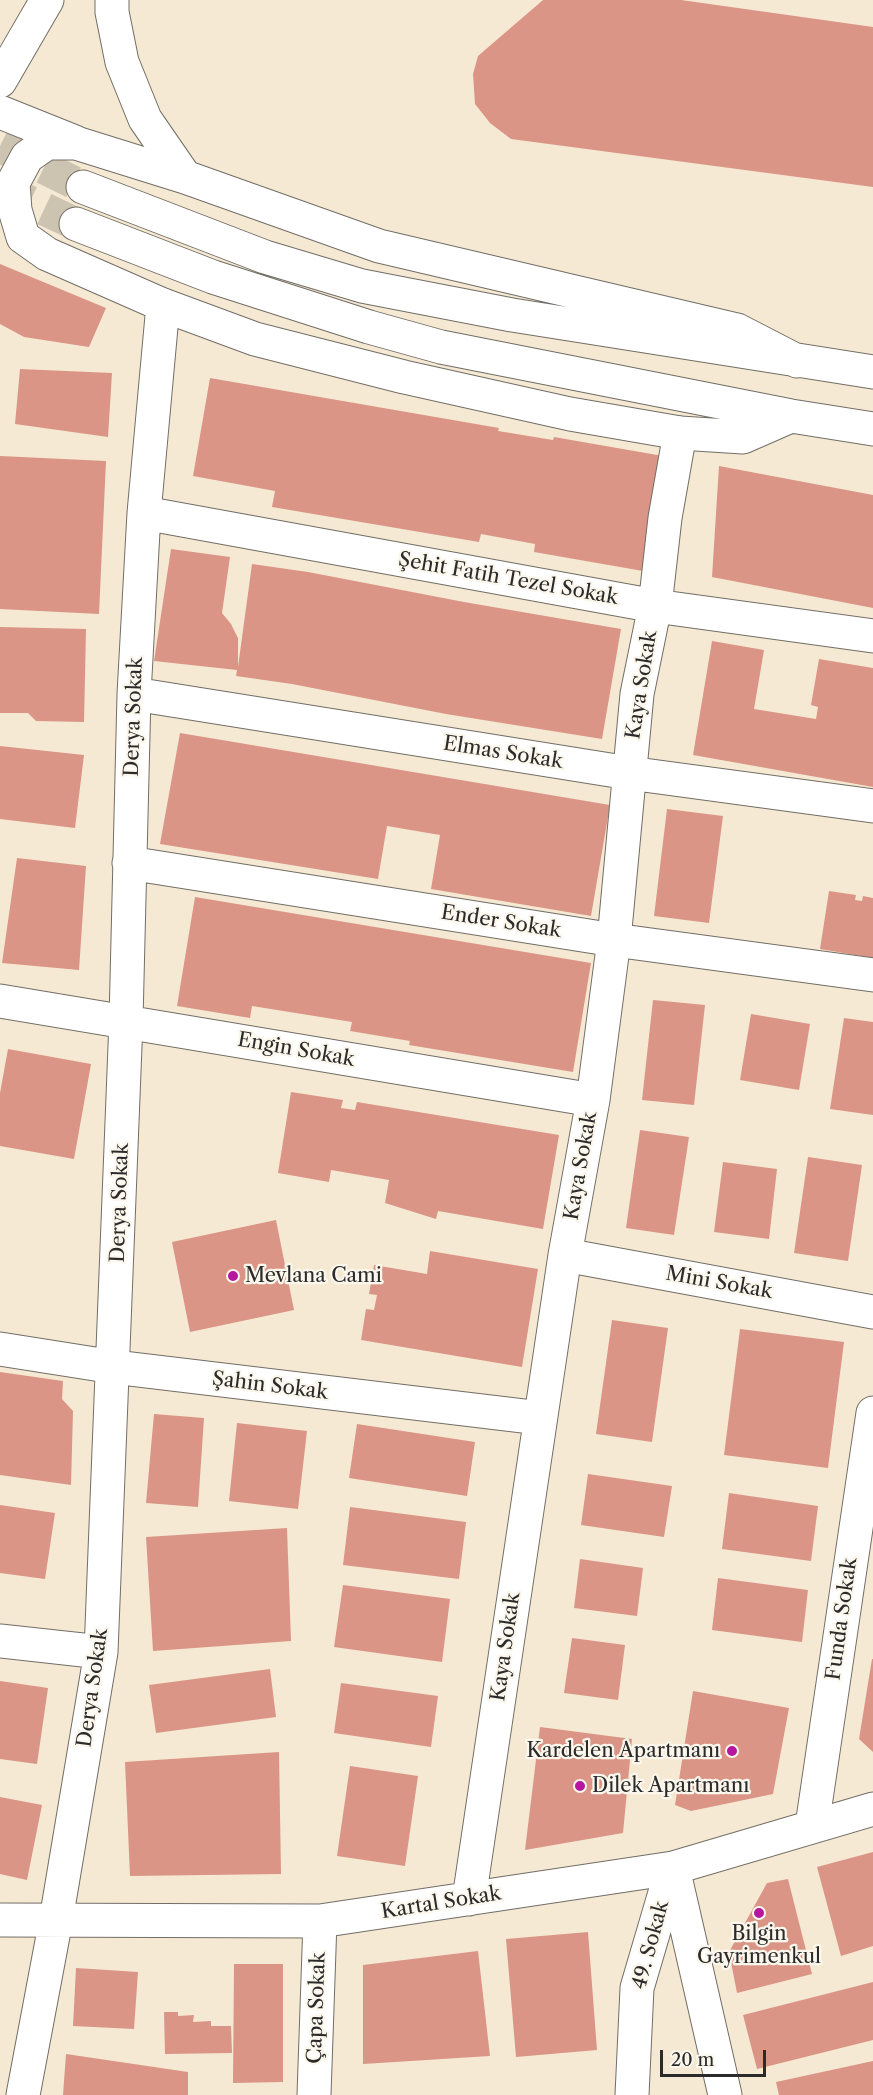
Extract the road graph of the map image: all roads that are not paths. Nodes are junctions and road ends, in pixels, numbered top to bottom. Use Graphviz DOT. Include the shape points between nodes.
graph roads {
  1 [pos="47,0"];
  2 [pos="112,0"];
  3 [pos="0,81"];
  4 [pos="0,112"];
  5 [pos="76,143"];
  6 [pos="185,177"];
  7 [pos="83,187"];
  8 [pos="75,224"];
  9 [pos="0,231"];
  10 [pos="47,254"];
  11 [pos="163,305"];
  12 [pos="797,361"];
  13 [pos="873,372"];
  14 [pos="791,416"];
  15 [pos="873,429"];
  16 [pos="680,433"];
  17 [pos="144,513"];
  18 [pos="655,606"];
  19 [pos="873,636"];
  20 [pos="134,694"];
  21 [pos="629,773"];
  22 [pos="873,806"];
  23 [pos="129,863"];
  24 [pos="614,940"];
  25 [pos="873,975"];
  26 [pos="0,1001"];
  27 [pos="126,1021"];
  28 [pos="592,1100"];
  29 [pos="565,1255"];
  30 [pos="873,1312"];
  31 [pos="0,1349"];
  32 [pos="114,1367"];
  33 [pos="873,1413"];
  34 [pos="540,1418"];
  35 [pos="0,1641"];
  36 [pos="101,1652"];
  37 [pos="873,1809"];
  38 [pos="812,1826"];
  39 [pos="673,1868"];
  40 [pos="469,1899"];
  41 [pos="0,1920"];
  42 [pos="56,1920"];
  43 [pos="320,1922"];
  44 [pos="23,2095"];
  45 [pos="314,2095"];
  46 [pos="632,2095"];
  47 [pos="725,2095"];
  1 -- 3 [label="street"];
  2 -- 6 [label="street" via="122,62 141,110"];
  4 -- 5 [label="street"];
  5 -- 6 [label="street"];
  5 -- 10 [label="street" via="46,143 27,157 13,183 23,237"];
  6 -- 12 [label="street" via="379,246 737,330"];
  7 -- 12 [label="street" via="265,257 362,286 512,315"];
  8 -- 14 [label="street" via="213,277 441,347"];
  9 -- 10 [label="street"];
  10 -- 11 [label="street"];
  11 -- 16 [label="street" via="255,339 404,377 570,414"];
  11 -- 17 [label="street, Derya Sokak"];
  12 -- 13 [label="street"];
  14 -- 15 [label="street"];
  14 -- 16 [label="street" via="743,437"];
  16 -- 18 [label="street, Kaya Sokak"];
  17 -- 18 [label="street, Şehit Fatih Tezel Sokak"];
  17 -- 20 [label="street, Derya Sokak"];
  18 -- 19 [label="street, Şehit Fatih Tezel Sokak"];
  18 -- 21 [label="street, Kaya Sokak" via="637,694"];
  20 -- 21 [label="street, Elmas Sokak"];
  20 -- 23 [label="street, Derya Sokak"];
  21 -- 22 [label="street, Elmas Sokak"];
  21 -- 24 [label="street, Kaya Sokak"];
  23 -- 24 [label="street, Ender Sokak"];
  23 -- 27 [label="street, Derya Sokak"];
  24 -- 25 [label="street, Ender Sokak"];
  24 -- 28 [label="street, Kaya Sokak"];
  26 -- 27 [label="street, Engin Sokak"];
  27 -- 28 [label="street, Engin Sokak"];
  27 -- 32 [label="street, Derya Sokak"];
  28 -- 29 [label="street, Kaya Sokak"];
  29 -- 30 [label="street, Mini Sokak"];
  29 -- 34 [label="street, Kaya Sokak"];
  31 -- 32 [label="street, Şahin Sokak"];
  32 -- 34 [label="street, Şahin Sokak"];
  32 -- 36 [label="street, Derya Sokak"];
  33 -- 38 [label="street, Funda Sokak"];
  34 -- 40 [label="street, Kaya Sokak"];
  35 -- 36 [label="street"];
  36 -- 42 [label="street, Derya Sokak"];
  37 -- 38 [label="street, Kartal Sokak"];
  38 -- 39 [label="street, Kartal Sokak"];
  39 -- 40 [label="street, Kartal Sokak"];
  39 -- 46 [label="street, 49. Sokak" via="637,1988"];
  39 -- 47 [label="street"];
  40 -- 43 [label="street, Kartal Sokak"];
  41 -- 42 [label="street, Kartal Sokak"];
  42 -- 43 [label="street, Kartal Sokak"];
  42 -- 44 [label="street, Derya Sokak"];
  43 -- 45 [label="street, Çapa Sokak"];
}
